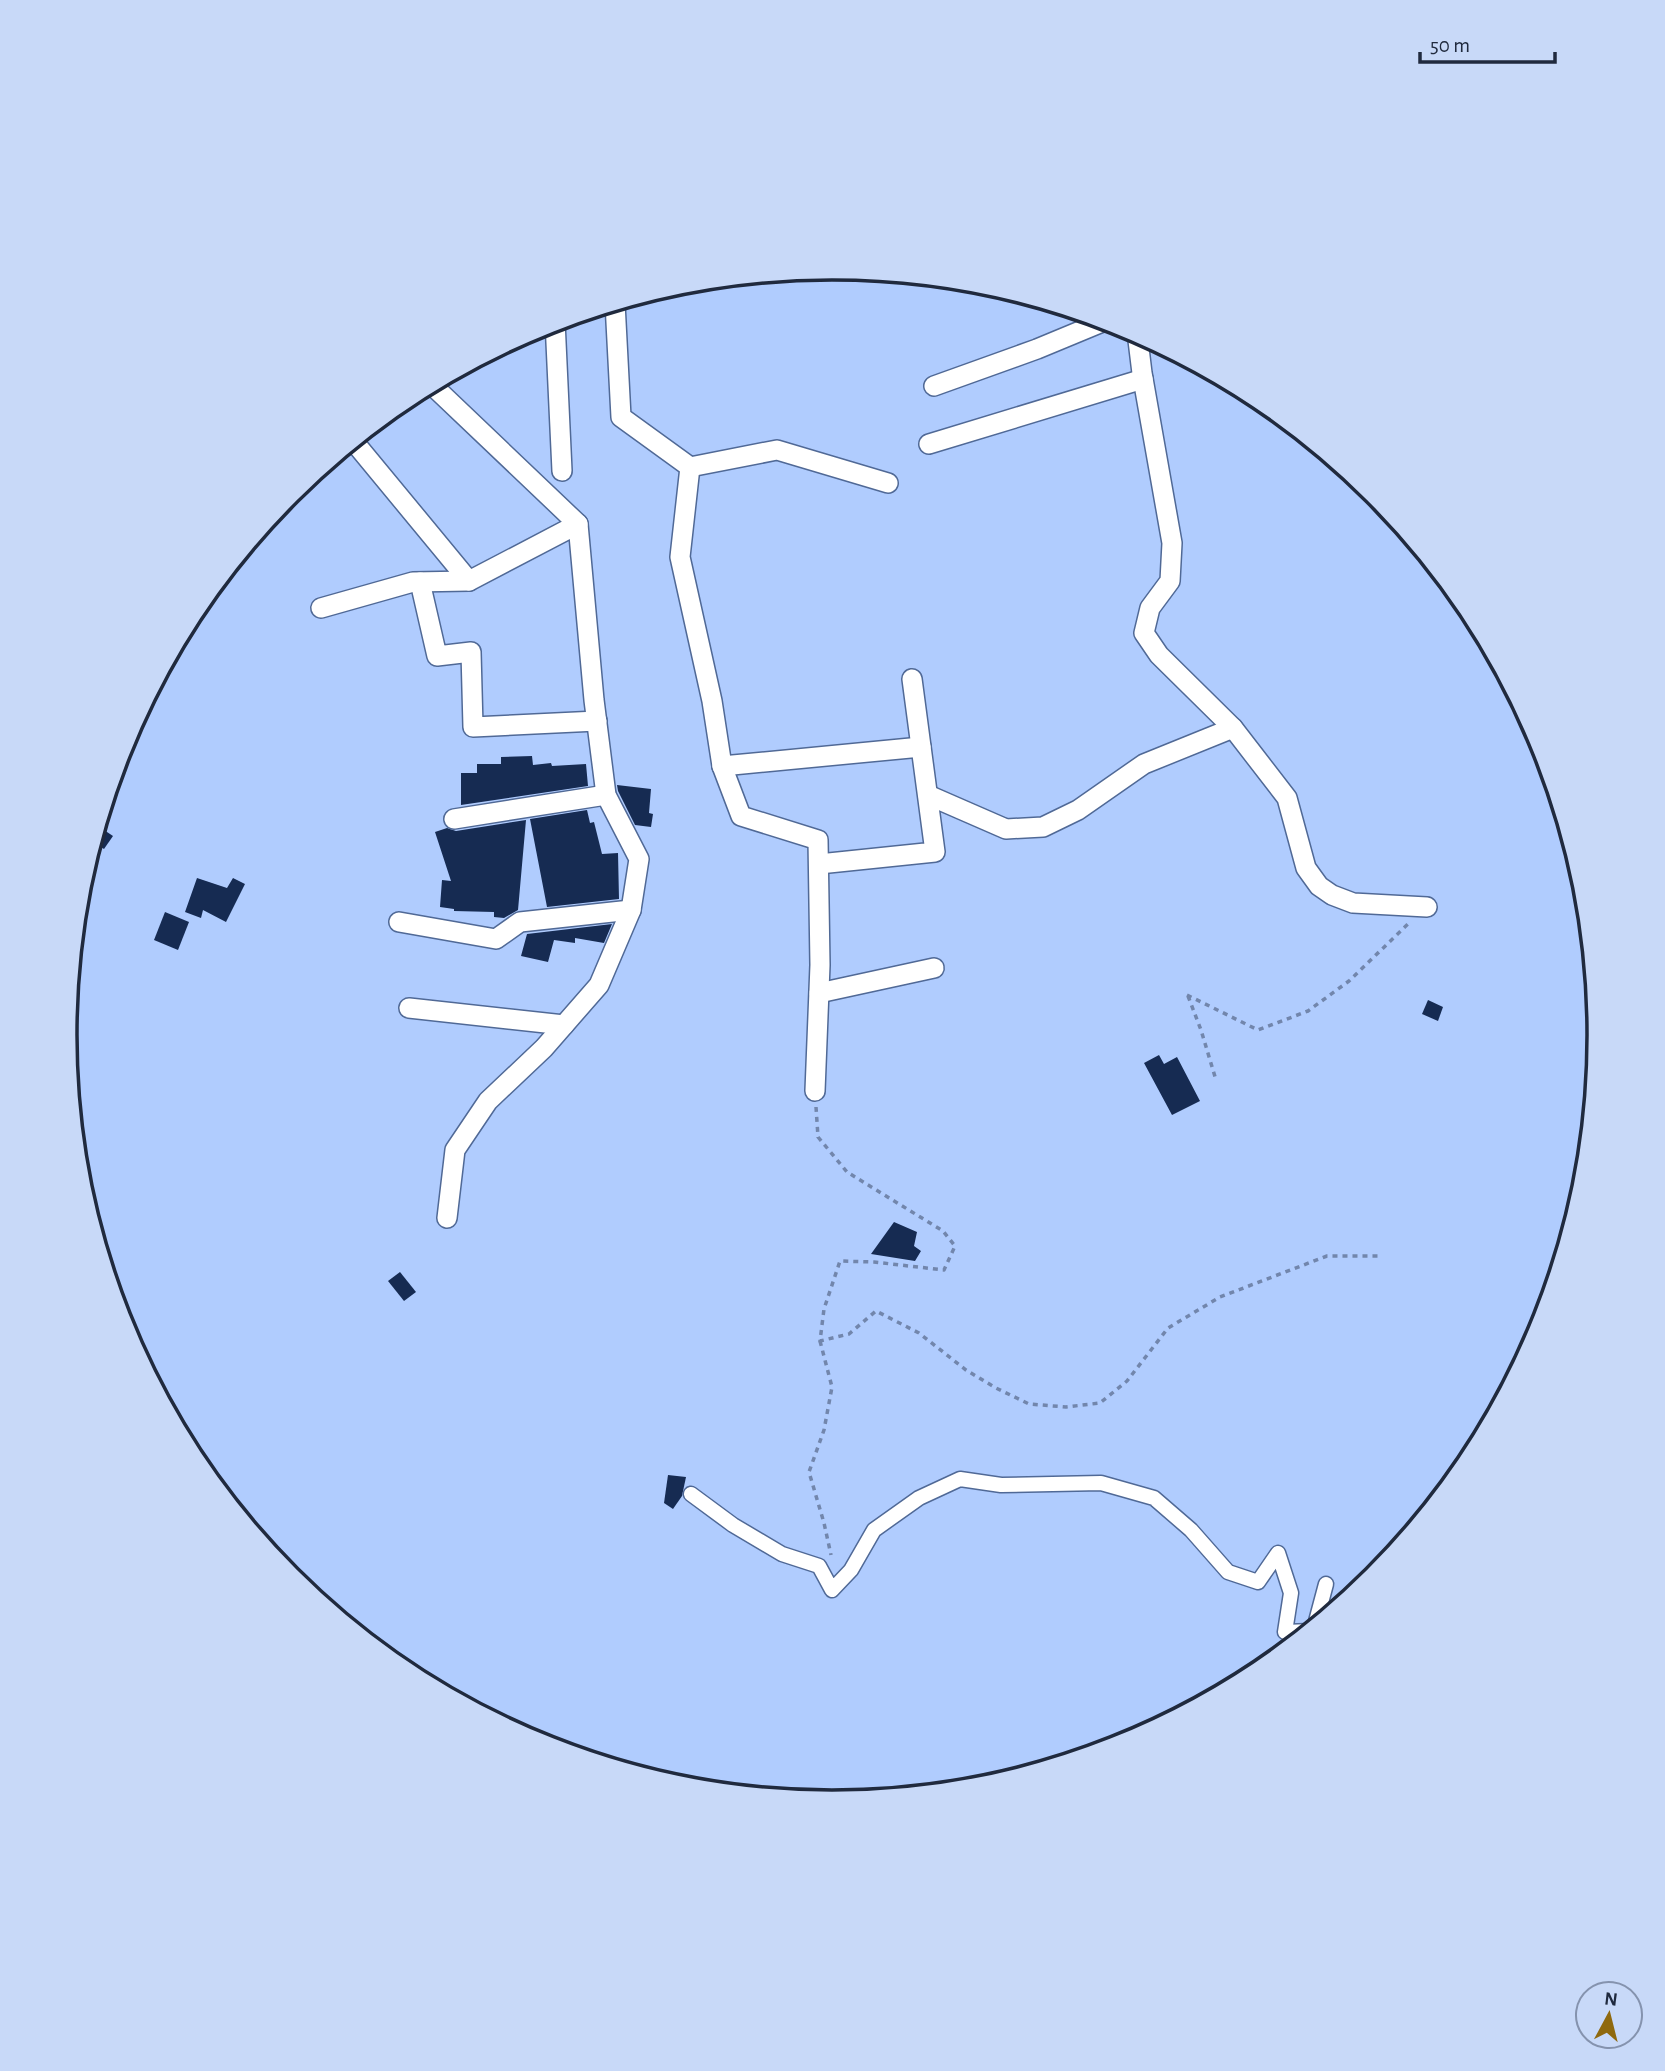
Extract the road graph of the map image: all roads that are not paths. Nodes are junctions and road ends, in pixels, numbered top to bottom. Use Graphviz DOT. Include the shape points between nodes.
graph roads {
  1 [pos="615,312"];
  2 [pos="1092,326"];
  3 [pos="556,333"];
  4 [pos="1139,345"];
  5 [pos="1143,379"];
  6 [pos="934,386"];
  7 [pos="439,391"];
  8 [pos="929,444"];
  9 [pos="359,447"];
  10 [pos="690,467"];
  11 [pos="562,471"];
  12 [pos="888,483"];
  13 [pos="579,524"];
  14 [pos="469,581"];
  15 [pos="420,582"];
  16 [pos="321,608"];
  17 [pos="912,679"];
  18 [pos="597,721"];
  19 [pos="1233,728"];
  20 [pos="921,747"];
  21 [pos="722,766"];
  22 [pos="606,795"];
  23 [pos="928,795"];
  24 [pos="454,819"];
  25 [pos="819,864"];
  26 [pos="1427,907"];
  27 [pos="631,910"];
  28 [pos="399,922"];
  29 [pos="934,968"];
  30 [pos="819,993"];
  31 [pos="409,1009"];
  32 [pos="564,1025"];
  33 [pos="816,1091"];
  34 [pos="447,1218"];
  35 [pos="691,1494"];
  36 [pos="1326,1584"];
  37 [pos="1317,1615"];
  38 [pos="1297,1631"];
  1 -- 10 [label="street" via="621,416"];
  2 -- 6 [label="street"];
  3 -- 11 [label="street"];
  4 -- 5 [label="street"];
  5 -- 8 [label="street"];
  5 -- 19 [label="street" via="1172,543 1170,580 1150,608 1144,633 1159,655"];
  7 -- 13 [label="street"];
  9 -- 14 [label="street"];
  10 -- 12 [label="street" via="777,450"];
  10 -- 21 [label="street" via="680,557"];
  13 -- 14 [label="street"];
  13 -- 18 [label="street"];
  14 -- 15 [label="street"];
  15 -- 16 [label="street"];
  15 -- 18 [label="street" via="437,656 471,652 473,727"];
  17 -- 20 [label="street"];
  18 -- 22 [label="street"];
  19 -- 23 [label="street" via="1144,764 1079,810 1043,827 1006,829"];
  19 -- 26 [label="street" via="1287,798 1306,868 1319,887 1353,903"];
  20 -- 21 [label="street"];
  20 -- 23 [label="street"];
  21 -- 25 [label="street" via="741,816 818,840"];
  22 -- 24 [label="street"];
  22 -- 27 [label="street" via="639,859"];
  23 -- 25 [label="street" via="935,852"];
  25 -- 30 [label="street"];
  27 -- 28 [label="street" via="520,922 496,939"];
  27 -- 32 [label="street" via="599,985"];
  29 -- 30 [label="street"];
  30 -- 33 [label="street"];
  31 -- 32 [label="street"];
  32 -- 34 [label="street" via="488,1101 455,1150"];
  35 -- 38 [label="street" via="782,1554 819,1566 832,1590 851,1570 874,1530 919,1498 960,1479 1000,1485 1101,1483 1154,1499 1191,1530 1228,1572 1258,1582 1278,1553 1291,1593 1285,1632"];
  36 -- 37 [label="street"];
}
